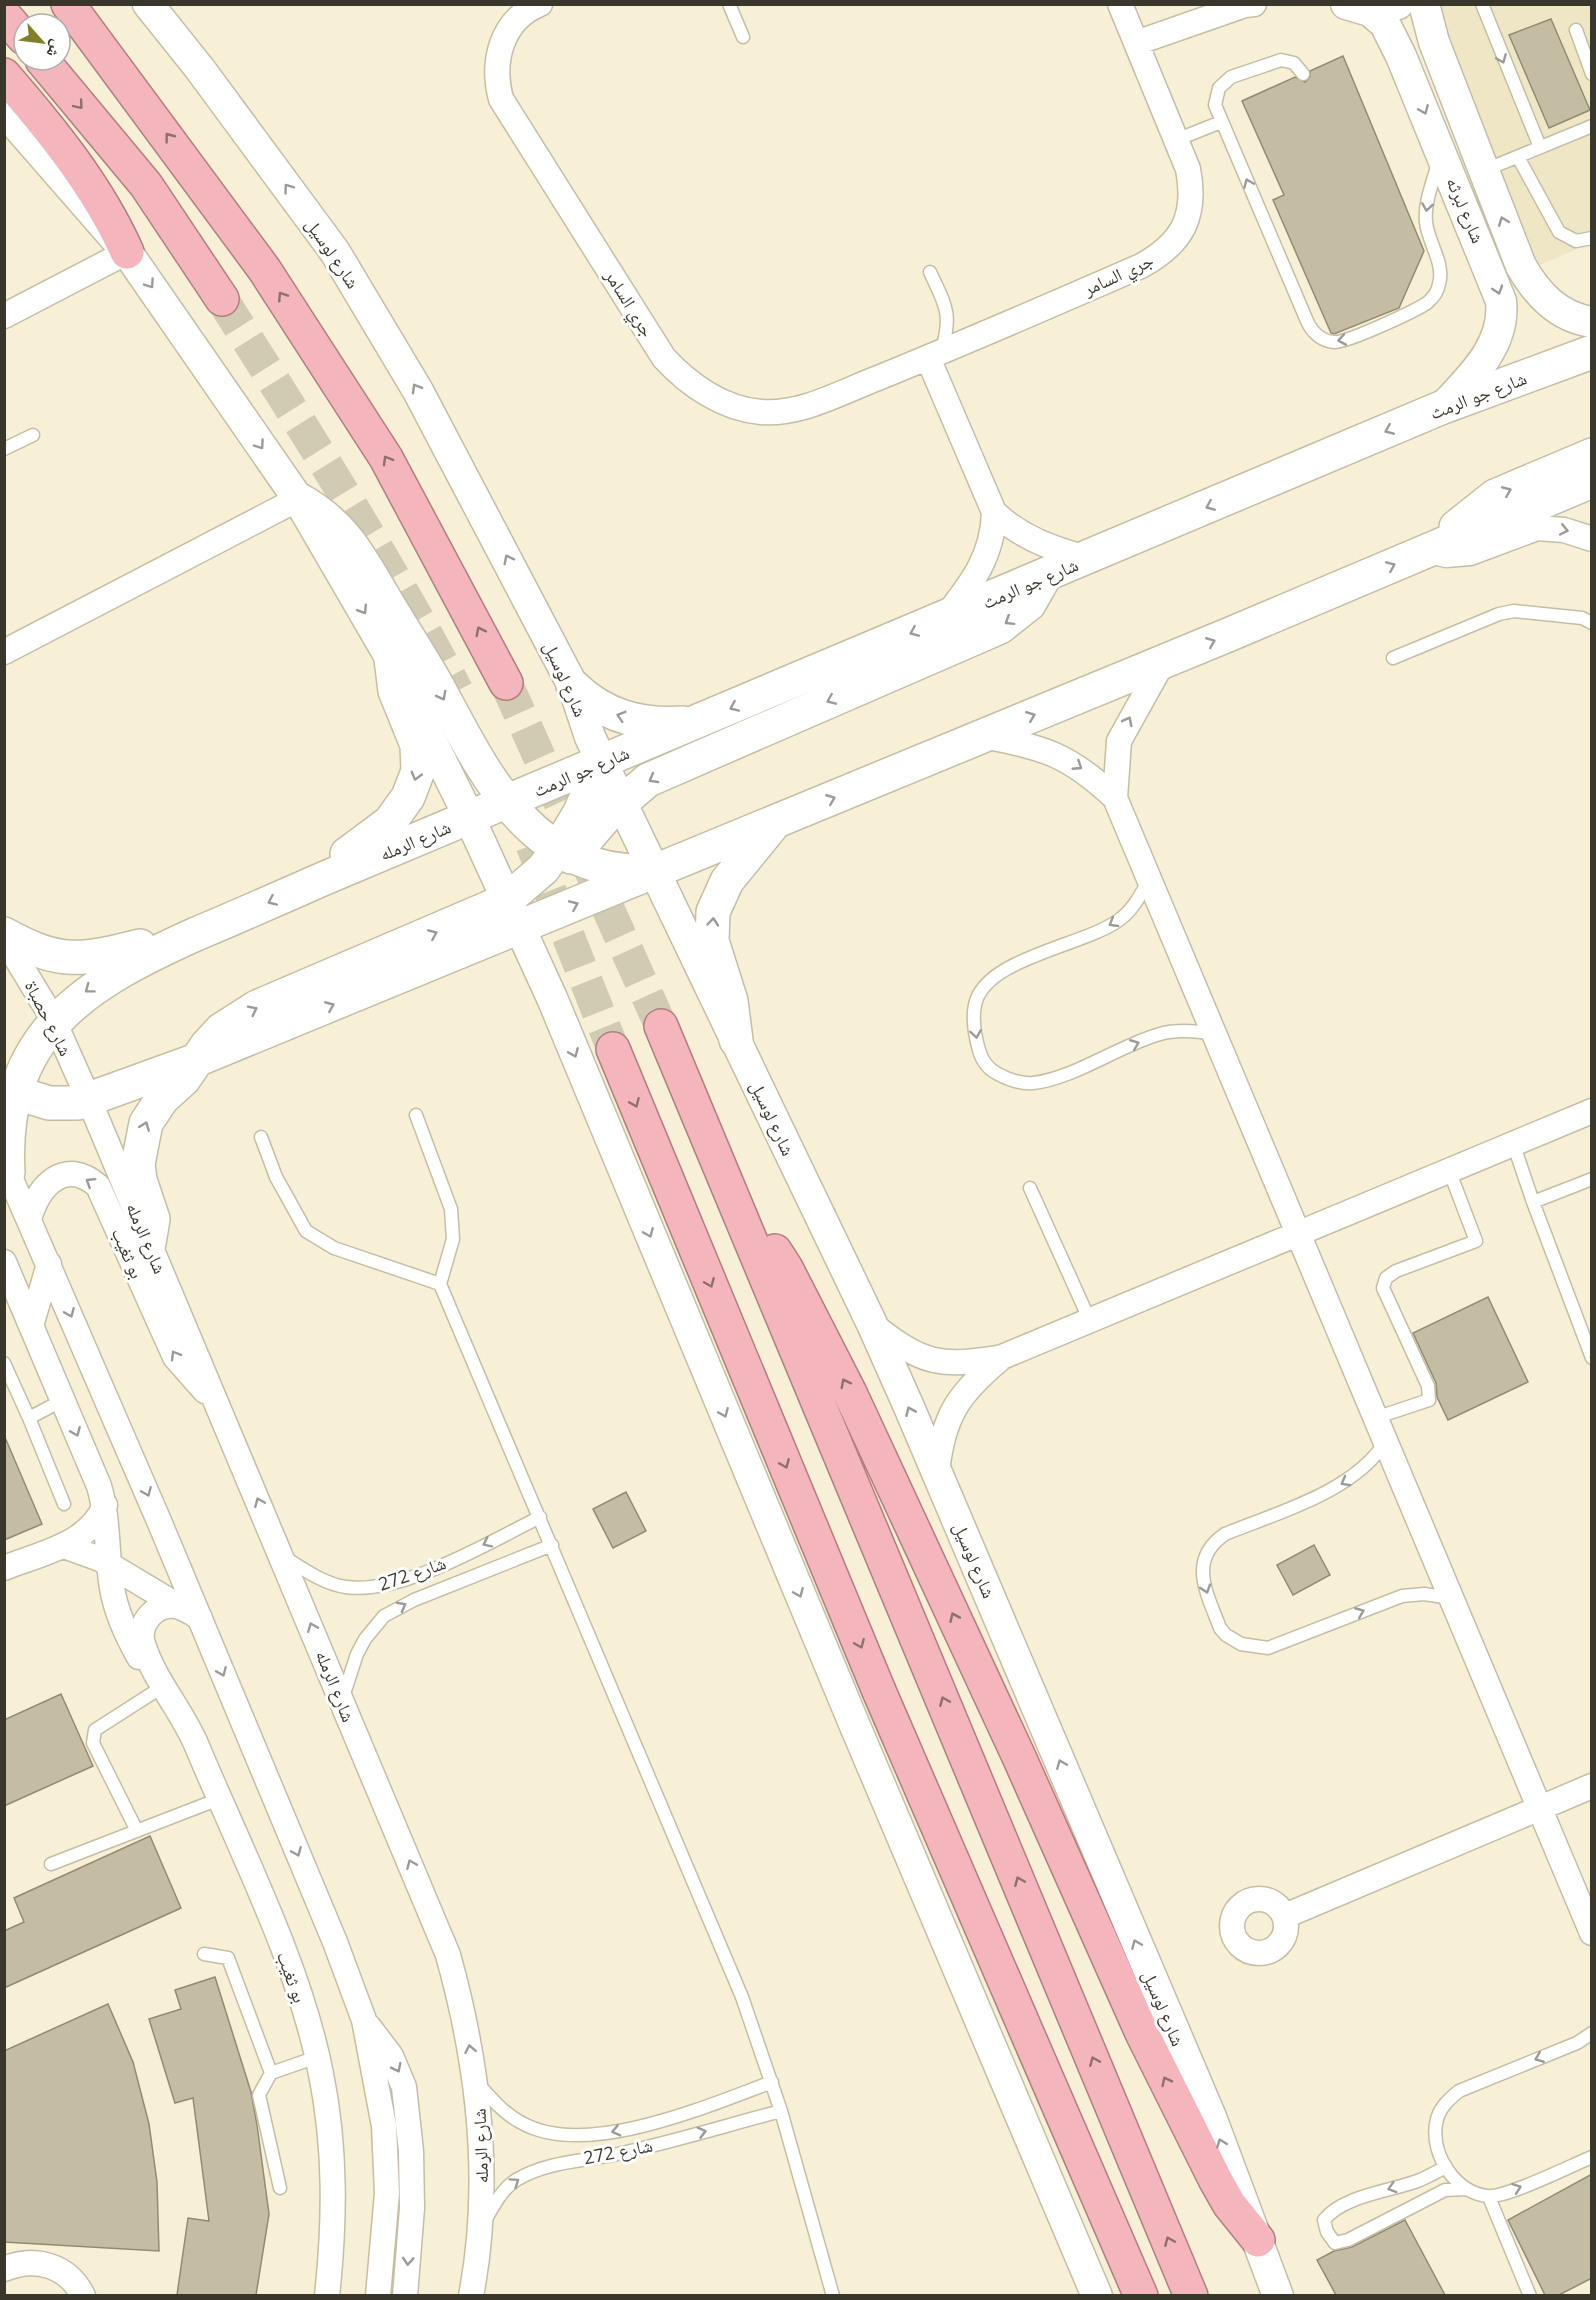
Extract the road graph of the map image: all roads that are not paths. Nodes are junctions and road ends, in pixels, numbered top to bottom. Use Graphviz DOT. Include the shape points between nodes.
graph roads {
  1 [pos="68,4"];
  2 [pos="83,4"];
  3 [pos="540,4"];
  4 [pos="729,4"];
  5 [pos="1120,4"];
  6 [pos="1424,4"];
  7 [pos="1482,4"];
  8 [pos="1248,5"];
  9 [pos="1371,7"];
  10 [pos="153,9"];
  11 [pos="1576,30"];
  12 [pos="743,37"];
  13 [pos="1136,43"];
  14 [pos="117,68"];
  15 [pos="52,72"];
  16 [pos="1303,74"];
  17 [pos="1592,74"];
  18 [pos="4,75"];
  19 [pos="4,111"];
  20 [pos="1221,122"];
  21 [pos="1592,126"];
  22 [pos="1176,140"];
  23 [pos="1539,147"];
  24 [pos="1441,151"];
  25 [pos="1518,157"];
  26 [pos="1484,171"];
  27 [pos="1592,238"];
  28 [pos="128,252"];
  29 [pos="930,272"];
  30 [pos="222,299"];
  31 [pos="4,316"];
  32 [pos="1592,322"];
  33 [pos="1592,352"];
  34 [pos="935,355"];
  35 [pos="1443,407"];
  36 [pos="33,435"];
  37 [pos="4,449"];
  38 [pos="1592,455"];
  39 [pos="1592,481"];
  40 [pos="298,500"];
  41 [pos="994,512"];
  42 [pos="1592,539"];
  43 [pos="1427,551"];
  44 [pos="1087,558"];
  45 [pos="1045,576"];
  46 [pos="944,619"];
  47 [pos="1592,623"];
  48 [pos="4,652"];
  49 [pos="1393,658"];
  50 [pos="391,659"];
  51 [pos="1163,662"];
  52 [pos="507,683"];
  53 [pos="573,686"];
  54 [pos="700,721"];
  55 [pos="983,736"];
  56 [pos="602,762"];
  57 [pos="1115,798"];
  58 [pos="507,802"];
  59 [pos="621,802"];
  60 [pos="469,818"];
  61 [pos="777,821"];
  62 [pos="565,853"];
  63 [pos="655,871"];
  64 [pos="325,878"];
  65 [pos="1149,879"];
  66 [pos="513,914"];
  67 [pos="4,936"];
  68 [pos="178,943"];
  69 [pos="53,1019"];
  70 [pos="660,1026"];
  71 [pos="1214,1034"];
  72 [pos="736,1040"];
  73 [pos="613,1049"];
  74 [pos="194,1062"];
  75 [pos="8,1091"];
  76 [pos="89,1100"];
  77 [pos="1592,1111"];
  78 [pos="416,1115"];
  79 [pos="261,1137"];
  80 [pos="1513,1143"];
  81 [pos="6,1167"];
  82 [pos="1449,1170"];
  83 [pos="1592,1179"];
  84 [pos="1030,1188"];
  85 [pos="735,1202"];
  86 [pos="1533,1202"];
  87 [pos="29,1219"];
  88 [pos="1298,1233"];
  89 [pos="149,1244"];
  90 [pos="4,1262"];
  91 [pos="49,1264"];
  92 [pos="440,1284"];
  93 [pos="1090,1320"];
  94 [pos="872,1324"];
  95 [pos="31,1326"];
  96 [pos="1002,1357"];
  97 [pos="1592,1358"];
  98 [pos="4,1363"];
  99 [pos="214,1398"];
  100 [pos="63,1400"];
  101 [pos="29,1418"];
  102 [pos="1375,1418"];
  103 [pos="1386,1442"];
  104 [pos="937,1472"];
  105 [pos="64,1504"];
  106 [pos="105,1505"];
  107 [pos="540,1517"];
  108 [pos="552,1545"];
  109 [pos="64,1546"];
  110 [pos="282,1556"];
  111 [pos="110,1565"];
  112 [pos="4,1568"];
  113 [pos="1451,1598"];
  114 [pos="190,1612"];
  115 [pos="161,1684"];
  116 [pos="342,1700"];
  117 [pos="1592,1786"];
  118 [pos="219,1799"];
  119 [pos="1540,1809"];
  120 [pos="137,1831"];
  121 [pos="51,1864"];
  122 [pos="1285,1916"];
  123 [pos="1592,1933"];
  124 [pos="204,1954"];
  125 [pos="364,2020"];
  126 [pos="1592,2032"];
  127 [pos="317,2058"];
  128 [pos="271,2073"];
  129 [pos="476,2082"];
  130 [pos="772,2082"];
  131 [pos="781,2111"];
  132 [pos="1592,2157"];
  133 [pos="1446,2167"];
  134 [pos="280,2188"];
  135 [pos="1466,2189"];
  136 [pos="1489,2197"];
  137 [pos="481,2228"];
  138 [pos="1258,2240"];
  139 [pos="4,2269"];
  140 [pos="473,2293"];
  141 [pos="83,2295"];
  142 [pos="327,2295"];
  143 [pos="378,2295"];
  144 [pos="405,2295"];
  145 [pos="833,2295"];
  146 [pos="1097,2295"];
  147 [pos="1141,2295"];
  148 [pos="1191,2295"];
  149 [pos="1278,2295"];
  150 [pos="1530,2295"];
  1 -- 14 [label="highway"];
  2 -- 14 [label="highway"];
  3 -- 34 [label="street, جري السامر" via="518,17 500,48 497,72 501,99 664,358 679,374 729,404 761,412 781,412 798,409"];
  4 -- 12 [label="lane"];
  5 -- 13 [label="street, جري السامر"];
  6 -- 26 [label="street, شارع لبرثه" via="1434,42"];
  7 -- 23 [label="lane, one-way"];
  8 -- 13 [label="street"];
  9 -- 24 [label="street, شارع لبرثه, one-way" via="1392,37"];
  53 -- 10 [label="street, شارع لوسيل, one-way" via="435,421 335,252"];
  11 -- 17 [label="lane"];
  13 -- 22 [label="street, جري السامر"];
  52 -- 14 [label="highway, one-way" via="386,458 264,268"];
  15 -- 30 [label="highway, one-way" via="146,185"];
  16 -- 20 [label="lane" via="1294,63 1281,60 1227,79 1215,99"];
  18 -- 28 [label="highway" via="92,189"];
  19 -- 28 [label="street"];
  20 -- 22 [label="lane"];
  24 -- 20 [label="lane, one-way" via="1426,213 1441,273 1437,290 1419,307 1348,340 1334,342 1320,337 1310,327"];
  21 -- 23 [label="lane"];
  22 -- 34 [label="street, جري السامر" via="1188,169 1191,206 1187,222 1166,250 1141,266"];
  23 -- 25 [label="lane"];
  24 -- 35 [label="street, شارع لبرثه, one-way" via="1493,277 1503,317 1485,359"];
  25 -- 26 [label="lane"];
  25 -- 27 [label="lane" via="1559,232 1576,241"];
  32 -- 26 [label="street, شارع لبرثه, one-way" via="1558,311 1533,286 1521,266"];
  28 -- 31 [label="street"];
  28 -- 40 [label="street, one-way"];
  29 -- 34 [label="lane" via="948,312 948,326"];
  33 -- 35 [label="main road, شارع جو الرمث"];
  34 -- 41 [label="street"];
  35 -- 44 [label="main road, شارع جو الرمث, one-way"];
  36 -- 37 [label="lane"];
  43 -- 38 [label="main road, one-way" via="1495,496"];
  39 -- 43 [label="main road"];
  40 -- 48 [label="street"];
  40 -- 50 [label="street, one-way"];
  40 -- 58 [label="main road, one-way" via="327,517 355,549 471,750"];
  41 -- 44 [label="street" via="1033,539"];
  41 -- 46 [label="street" via="992,537 982,566"];
  43 -- 42 [label="street, one-way" via="1446,555 1470,553 1536,528 1564,530"];
  51 -- 43 [label="main road, one-way"];
  44 -- 45 [label="main road, شارع جو الرمث"];
  45 -- 46 [label="main road, شارع جو الرمث"];
  45 -- 59 [label="main road, one-way" via="1029,604 1000,627 677,765 648,780"];
  46 -- 54 [label="main road, شارع جو الرمث, one-way"];
  47 -- 49 [label="lane" via="1582,618 1514,611"];
  50 -- 60 [label="street"];
  50 -- 64 [label="main road, one-way" via="395,691 417,745 418,771 408,797 390,822 339,860"];
  55 -- 51 [label="main road, one-way"];
  57 -- 51 [label="street, one-way" via="1119,741"];
  54 -- 53 [label="main road, one-way" via="643,722 616,715 591,703"];
  53 -- 56 [label="street, شارع لوسيل"];
  54 -- 56 [label="main road, شارع جو الرمث"];
  55 -- 57 [label="street, one-way" via="1070,761 1087,771"];
  61 -- 55 [label="main road, one-way"];
  56 -- 58 [label="main road, شارع جو الرمث"];
  56 -- 59 [label="street, شارع لوسيل"];
  56 -- 62 [label="main road"];
  57 -- 65 [label="street"];
  58 -- 60 [label="main road, شارع جو الرمث"];
  58 -- 62 [label="main road" via="530,828"];
  59 -- 62 [label="main road"];
  59 -- 63 [label="street, شارع لوسيل"];
  60 -- 64 [label="main road, شارع الرمله"];
  60 -- 66 [label="street"];
  61 -- 63 [label="main road"];
  72 -- 61 [label="main road, one-way" via="731,1001 712,941 713,912 727,881"];
  62 -- 63 [label="main road" via="612,869"];
  62 -- 66 [label="main road" via="543,869"];
  66 -- 63 [label="main road, one-way"];
  63 -- 72 [label="street, شارع لوسيل"];
  64 -- 68 [label="main road, شارع الرمله, one-way"];
  65 -- 71 [label="street"];
  65 -- 71 [label="lane, one-way" via="1130,910 1110,926 1013,967 986,983 977,998 974,1016 982,1059 1004,1077 1032,1083 1160,1034"];
  74 -- 66 [label="main road, one-way" via="221,1030 257,1007"];
  66 -- 146 [label="street, one-way"];
  67 -- 68 [label="main road" via="47,954 74,959 151,944"];
  67 -- 69 [label="street, شارع حصباة"];
  68 -- 69 [label="main road, شارع الرمله, one-way" via="94,985"];
  69 -- 75 [label="main road, شارع الرمله"];
  69 -- 76 [label="street, شارع حصباة"];
  70 -- 85 [label="highway"];
  71 -- 88 [label="street"];
  72 -- 94 [label="street, شارع لوسيل"];
  73 -- 147 [label="highway, one-way" via="879,1691"];
  74 -- 76 [label="main road"];
  89 -- 74 [label="main road, one-way" via="153,1219 138,1164 143,1129 153,1110 184,1079"];
  75 -- 76 [label="main road" via="49,1103"];
  75 -- 81 [label="main road, شارع الرمله"];
  76 -- 89 [label="street, شارع الرمله"];
  77 -- 80 [label="street"];
  78 -- 92 [label="lane" via="451,1209 453,1239"];
  79 -- 92 [label="lane" via="276,1177 306,1231 334,1248"];
  80 -- 82 [label="street"];
  80 -- 86 [label="lane"];
  81 -- 87 [label="street, شارع الرمله"];
  82 -- 88 [label="street"];
  82 -- 102 [label="lane" via="1476,1241 1395,1271 1386,1278 1383,1288 1428,1386 1429,1400"];
  83 -- 86 [label="lane"];
  84 -- 93 [label="lane"];
  138 -- 85 [label="highway, one-way" via="1216,2181 1142,2033 819,1330 786,1268"];
  148 -- 85 [label="highway, one-way"];
  86 -- 97 [label="lane"];
  87 -- 91 [label="street, شارع الرمله"];
  99 -- 87 [label="street, بو ثغيب, one-way" via="175,1357 98,1186 76,1175 52,1179 36,1198"];
  88 -- 93 [label="street"];
  88 -- 102 [label="street"];
  89 -- 99 [label="street, شارع الرمله"];
  90 -- 95 [label="street, بو ثغيب"];
  91 -- 95 [label="street"];
  91 -- 114 [label="street, شارع الرمله, one-way"];
  92 -- 107 [label="lane"];
  93 -- 96 [label="street"];
  94 -- 96 [label="street" via="895,1343 942,1363 966,1364"];
  104 -- 94 [label="street, شارع لوسيل, one-way"];
  95 -- 100 [label="street, بو ثغيب"];
  96 -- 104 [label="street" via="971,1383 954,1409 943,1436"];
  98 -- 101 [label="lane"];
  110 -- 99 [label="street, شارع الرمله, one-way"];
  100 -- 101 [label="lane"];
  100 -- 106 [label="street, بو ثغيب, one-way"];
  101 -- 105 [label="lane"];
  102 -- 103 [label="street"];
  103 -- 113 [label="street"];
  103 -- 113 [label="lane, one-way" via="1370,1463 1346,1482 1215,1541 1205,1559 1202,1576 1220,1628 1241,1644 1268,1648 1402,1596"];
  138 -- 104 [label="street, شارع لوسيل, one-way" via="1211,2117"];
  106 -- 109 [label="street" via="90,1529"];
  106 -- 111 [label="street, بو ثغيب"];
  107 -- 108 [label="lane"];
  107 -- 110 [label="lane, شارع 272, one-way" via="408,1579 375,1587 334,1584"];
  116 -- 108 [label="lane, شارع 272, one-way" via="357,1654 384,1616 414,1600"];
  108 -- 130 [label="lane" via="742,1997"];
  109 -- 111 [label="street"];
  109 -- 112 [label="street"];
  116 -- 110 [label="street, شارع الرمله, one-way"];
  111 -- 114 [label="street"];
  111 -- 115 [label="street, بو ثغيب" via="112,1589 122,1621 142,1664"];
  113 -- 119 [label="street"];
  114 -- 115 [label="street, بو ثغيب" via="173,1605 157,1610 142,1629 142,1643"];
  114 -- 125 [label="street, شارع الرمله, one-way" via="339,1952"];
  115 -- 118 [label="street, بو ثغيب" via="192,1735"];
  115 -- 120 [label="lane" via="92,1736"];
  129 -- 116 [label="street, شارع الرمله, one-way" via="463,2008 448,1955"];
  117 -- 119 [label="street"];
  118 -- 120 [label="lane"];
  118 -- 127 [label="street, بو ثغيب" via="289,1966"];
  119 -- 122 [label="street"];
  119 -- 123 [label="street"];
  120 -- 121 [label="lane"];
  124 -- 128 [label="lane" via="228,1958"];
  125 -- 143 [label="street, شارع الرمله" via="384,2126 387,2193"];
  125 -- 144 [label="street, one-way" via="391,2056 404,2087 412,2208"];
  126 -- 133 [label="lane, one-way" via="1576,2043 1459,2091 1443,2105 1436,2123 1436,2148"];
  127 -- 128 [label="lane"];
  127 -- 142 [label="street, بو ثغيب" via="330,2129 334,2185"];
  128 -- 134 [label="lane" via="259,2095"];
  130 -- 129 [label="lane, شارع 272, one-way" via="633,2127 581,2137 550,2134 522,2123"];
  129 -- 137 [label="street, شارع الرمله" via="482,2152"];
  130 -- 131 [label="lane"];
  137 -- 131 [label="lane, شارع 272, one-way" via="506,2189 536,2170 568,2160 618,2154"];
  131 -- 145 [label="lane"];
  136 -- 132 [label="lane, one-way"];
  133 -- 135 [label="lane"];
  133 -- 135 [label="lane, one-way" via="1329,2213 1324,2220 1327,2232 1335,2243 1348,2240 1444,2190"];
  135 -- 136 [label="lane"];
  136 -- 150 [label="lane"];
  137 -- 140 [label="street, شارع الرمله"];
  138 -- 149 [label="street, شارع لوسيل"];
  139 -- 141 [label="street" via="24,2263 46,2265 66,2274"];
}
